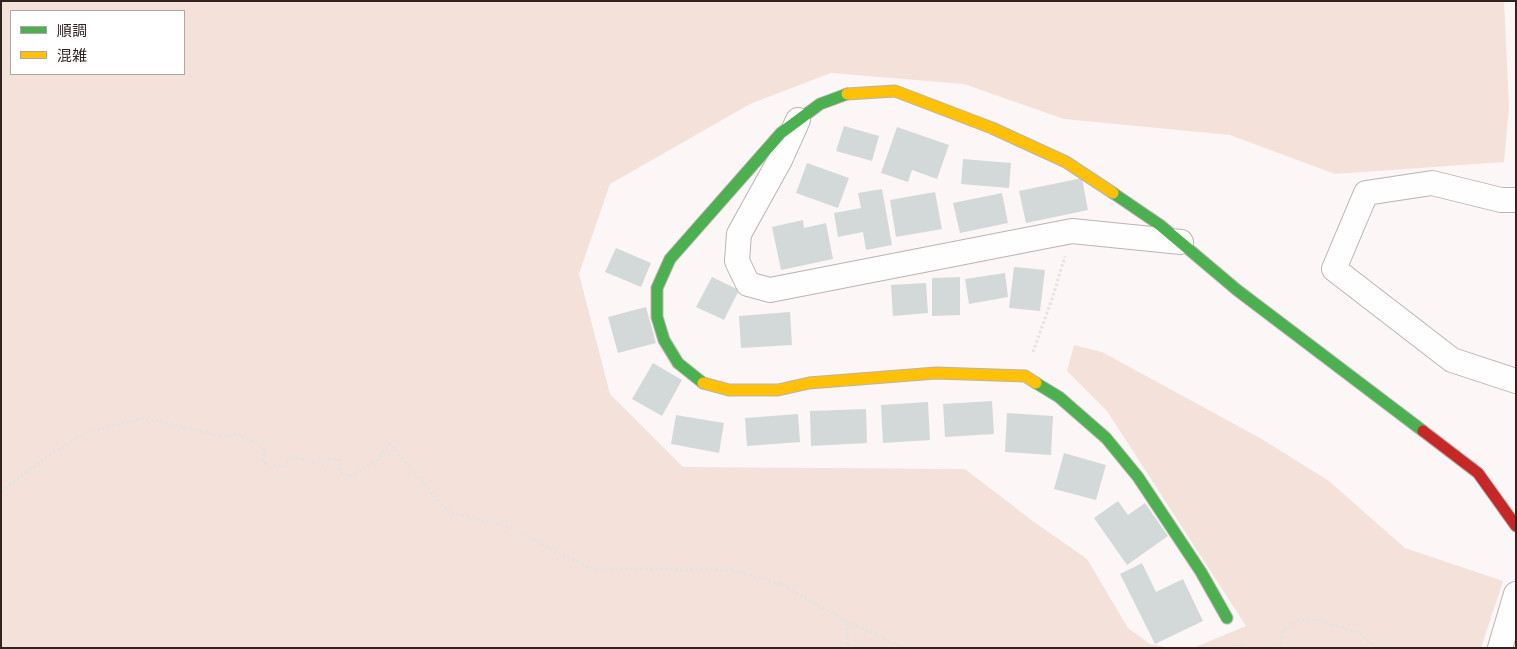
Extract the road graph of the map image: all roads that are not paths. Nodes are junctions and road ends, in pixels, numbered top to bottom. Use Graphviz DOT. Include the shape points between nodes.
graph roads {
  1 [pos="798,120"];
  2 [pos="1516,200"];
  3 [pos="1180,242"];
  4 [pos="1516,381"];
  5 [pos="1516,526"];
  6 [pos="1516,594"];
  7 [pos="1227,618"];
  8 [pos="1500,648"];
  1 -- 3 [label="street" via="820,104 848,93 894,91 992,128 1066,162"];
  1 -- 3 [label="street" via="739,234 737,261 748,284 770,290 1072,231"];
  1 -- 7 [label="street" via="781,133 670,258 657,288 657,317 664,340 678,363 701,382 729,390 778,390 809,383 936,373 1025,376 1059,397 1106,438 1138,477 1201,572"];
  2 -- 4 [label="street" via="1500,200 1432,183 1366,193 1334,269 1452,360"];
  3 -- 5 [label="street" via="1478,473"];
  6 -- 8 [label="street"];
}
